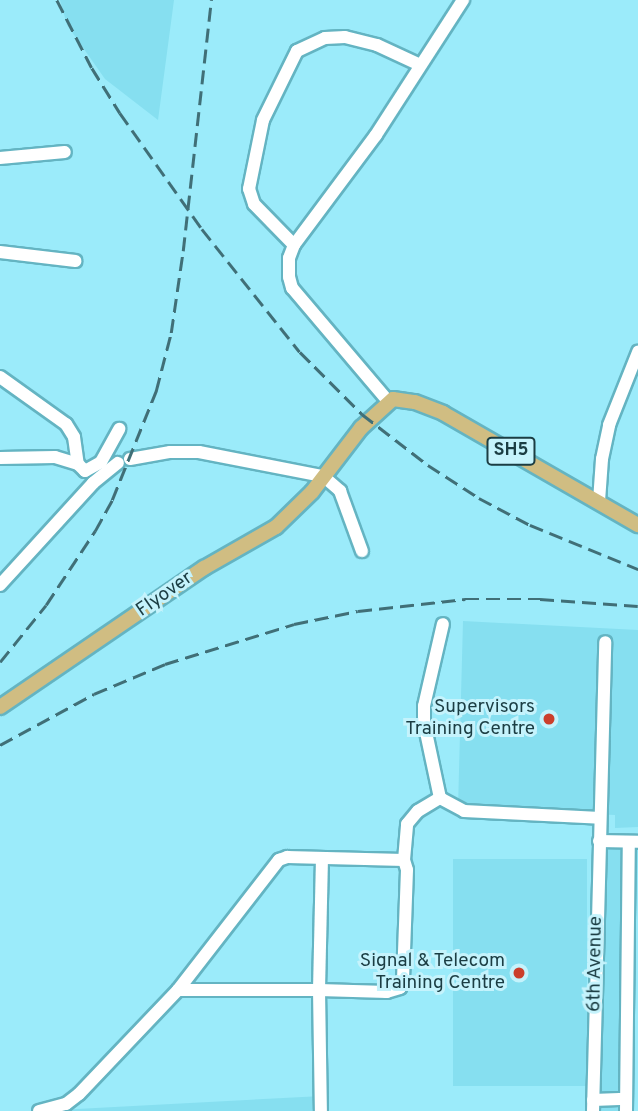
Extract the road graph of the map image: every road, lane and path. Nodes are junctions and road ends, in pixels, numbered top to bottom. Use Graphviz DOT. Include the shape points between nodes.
graph roads {
  1 [pos="456,2"];
  2 [pos="420,65"];
  3 [pos="65,152"];
  4 [pos="0,158"];
  5 [pos="294,245"];
  6 [pos="0,252"];
  7 [pos="75,261"];
  8 [pos="638,352"];
  9 [pos="1,379"];
  10 [pos="388,401"];
  11 [pos="119,429"];
  12 [pos="0,458"];
  13 [pos="78,464"];
  14 [pos="323,476"];
  15 [pos="599,501"];
  16 [pos="638,524"];
  17 [pos="362,551"];
  18 [pos="0,585"];
  19 [pos="443,624"];
  20 [pos="605,642"];
  21 [pos="0,707"];
  22 [pos="440,798"];
  23 [pos="600,818"];
  24 [pos="599,841"];
  25 [pos="634,842"];
  26 [pos="322,858"];
  27 [pos="404,860"];
  28 [pos="178,990"];
  29 [pos="319,990"];
  30 [pos="633,1013"];
  31 [pos="593,1105"];
  32 [pos="626,1105"];
  33 [pos="39,1111"];
  34 [pos="321,1111"];
  1 -- 2 [label="street"];
  2 -- 5 [label="street" via="376,135"];
  2 -- 5 [label="street" via="377,45 345,37 325,38 297,51 263,120 249,189 254,204"];
  3 -- 4 [label="street"];
  5 -- 10 [label="street" via="288,267 292,288"];
  6 -- 7 [label="street"];
  8 -- 15 [label="street" via="609,425"];
  9 -- 13 [label="street" via="66,424 74,438"];
  10 -- 14 [label="main road, Flyover"];
  10 -- 15 [label="main road, SH5" via="407,400 433,408"];
  11 -- 13 [label="street" via="95,467 85,471"];
  12 -- 13 [label="street" via="55,457"];
  14 -- 17 [label="street" via="340,491"];
  14 -- 18 [label="street" via="199,452 124,461 93,483"];
  14 -- 21 [label="main road, Flyover" via="276,527 204,568"];
  15 -- 16 [label="main road, SH5"];
  19 -- 22 [label="street" via="424,715"];
  20 -- 23 [label="street, 6th Avenue"];
  22 -- 23 [label="street" via="464,811"];
  22 -- 27 [label="street" via="411,817 405,829"];
  23 -- 24 [label="street, 6th Avenue"];
  24 -- 25 [label="street"];
  24 -- 31 [label="street, 6th Avenue"];
  25 -- 30 [label="street"];
  26 -- 27 [label="street"];
  26 -- 28 [label="street" via="279,860"];
  26 -- 29 [label="street"];
  27 -- 29 [label="street" via="407,884 400,988 387,992"];
  28 -- 29 [label="street"];
  28 -- 33 [label="street" via="79,1094 66,1104"];
  29 -- 34 [label="street"];
  30 -- 32 [label="street"];
  31 -- 32 [label="street"];
}
